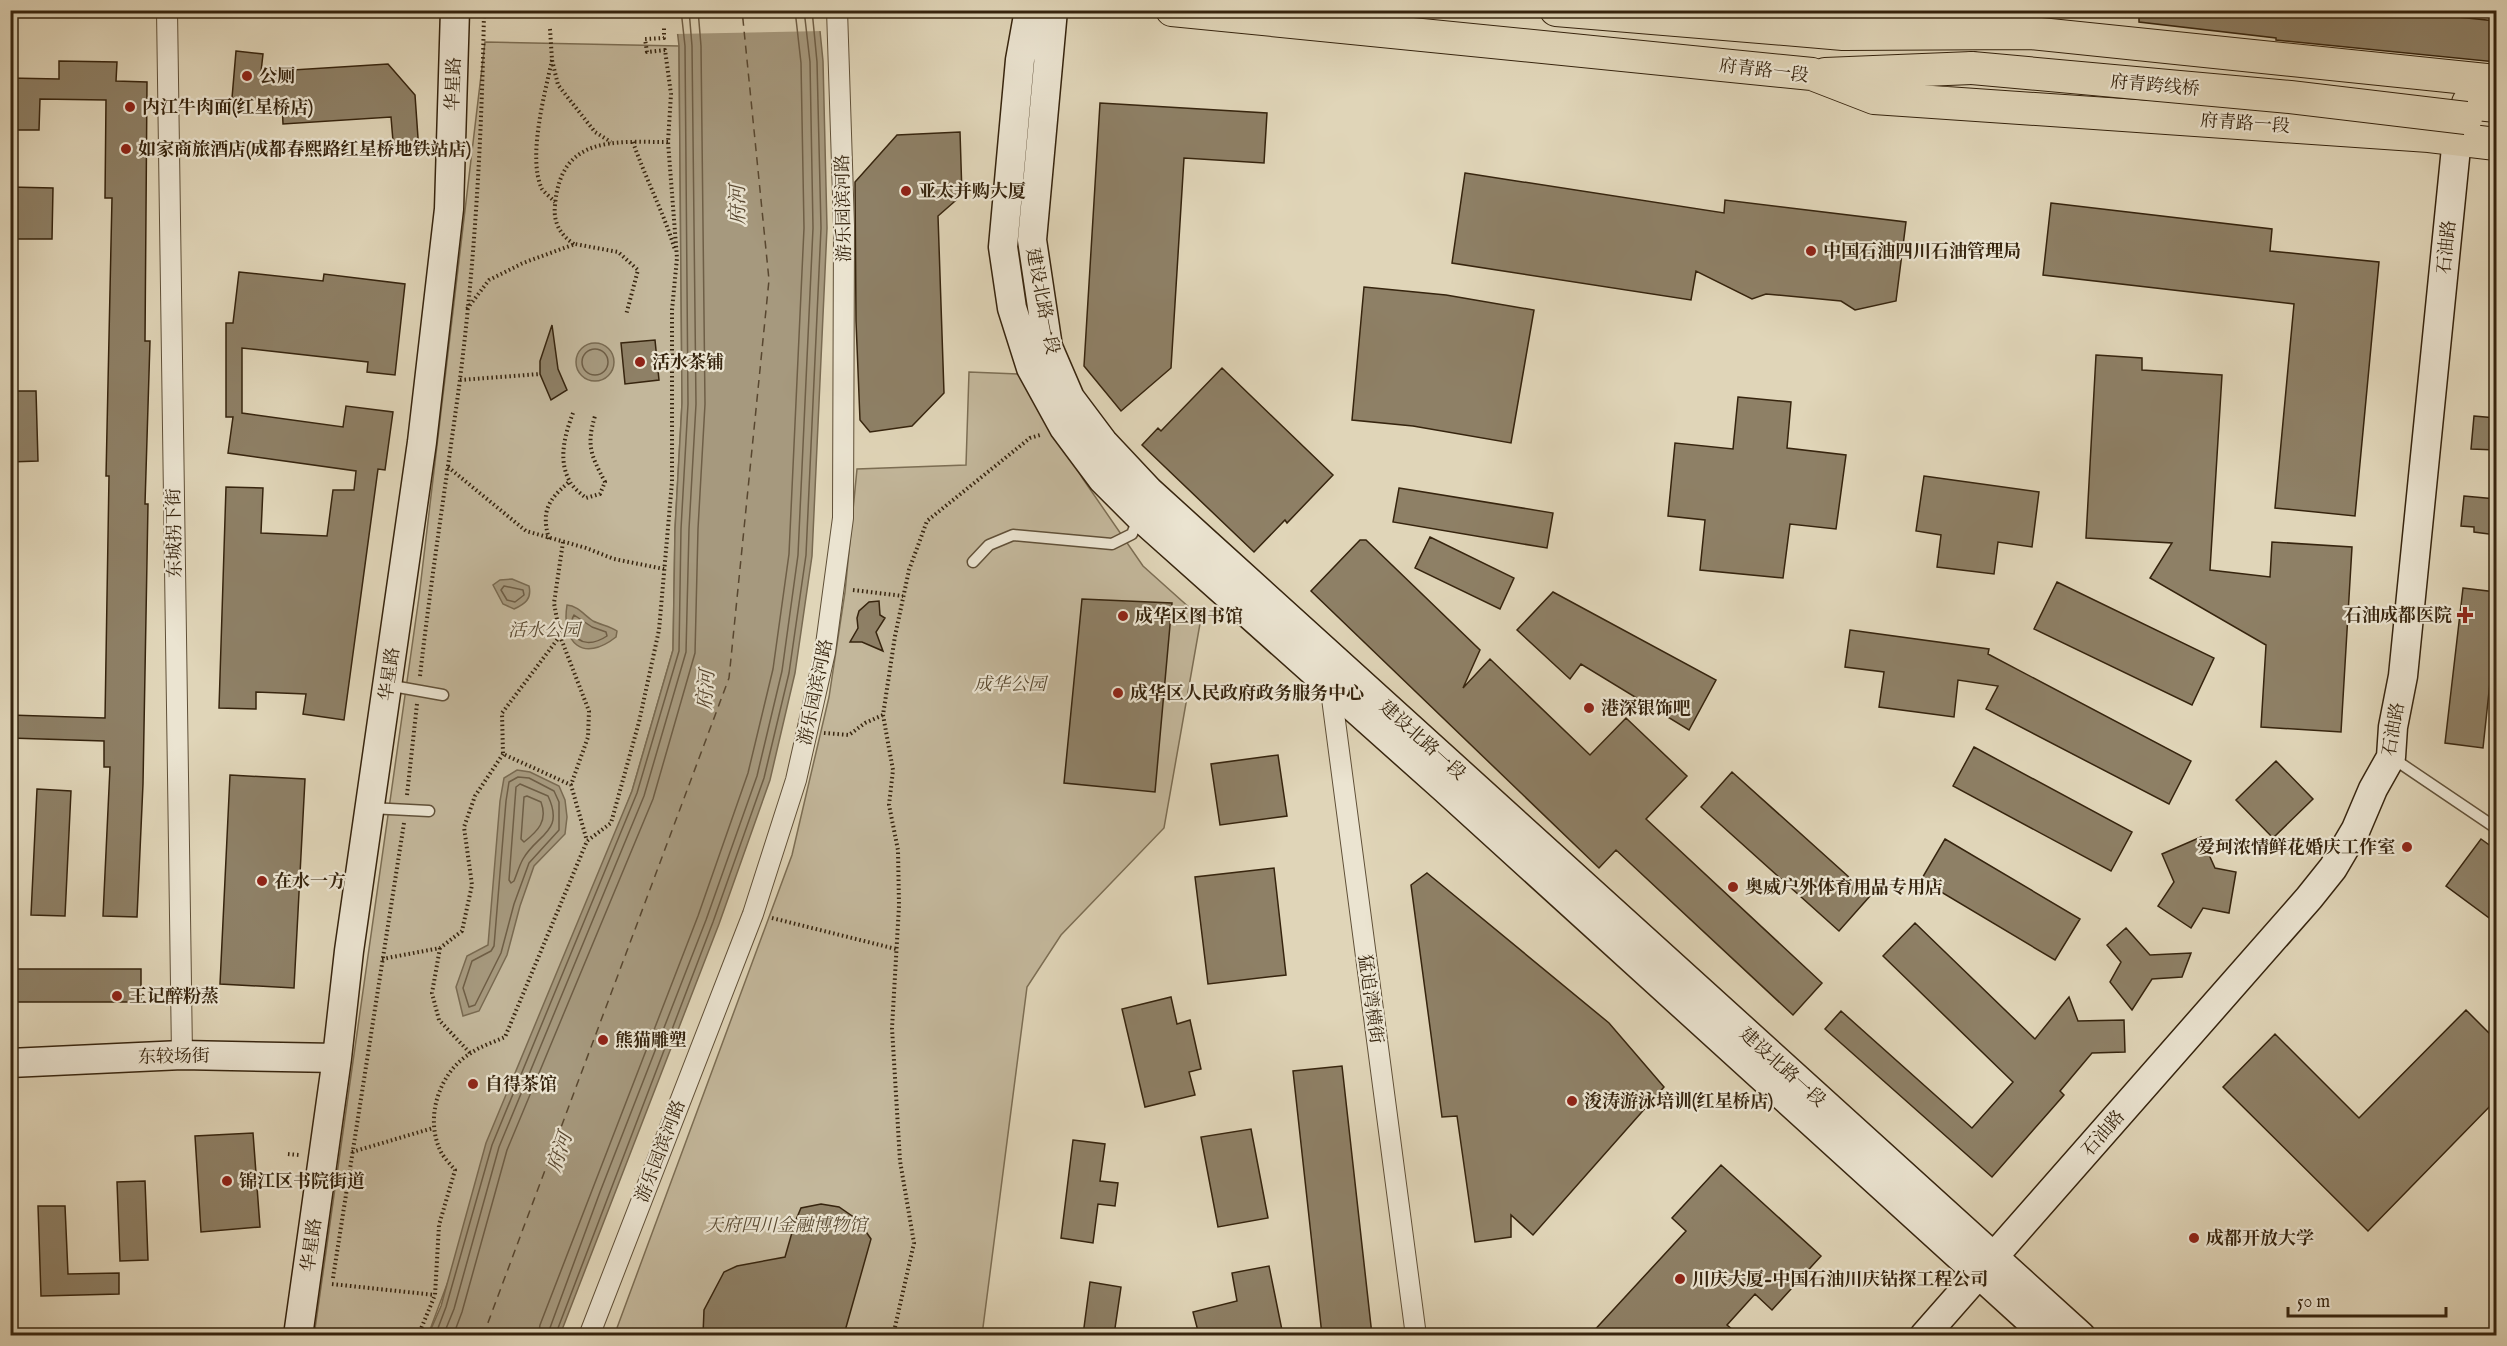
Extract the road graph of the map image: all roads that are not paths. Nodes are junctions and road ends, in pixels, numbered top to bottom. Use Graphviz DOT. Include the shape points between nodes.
graph roads {
  1 [pos="166,10"];
  2 [pos="455,10"];
  3 [pos="837,10"];
  4 [pos="1029,10"];
  5 [pos="1053,10"];
  6 [pos="1172,10"];
  7 [pos="1556,10"];
  8 [pos="2030,22"];
  9 [pos="1843,34"];
  10 [pos="1974,60"];
  11 [pos="1812,74"];
  12 [pos="2462,77"];
  13 [pos="2496,81"];
  14 [pos="2496,106"];
  15 [pos="2496,122"];
  16 [pos="2458,138"];
  17 [pos="2496,144"];
  18 [pos="1139,516"];
  19 [pos="973,562"];
  20 [pos="1335,675"];
  21 [pos="387,685"];
  22 [pos="443,695"];
  23 [pos="2391,757"];
  24 [pos="369,808"];
  25 [pos="429,811"];
  26 [pos="2496,828"];
  27 [pos="182,1055"];
  28 [pos="337,1058"];
  29 [pos="10,1063"];
  30 [pos="1985,1265"];
  31 [pos="298,1335"];
  32 [pos="589,1335"];
  33 [pos="1416,1335"];
  34 [pos="1924,1335"];
  35 [pos="2047,1335"];
  36 [pos="2081,1335"];
  1 -- 27 [label="street, 东城拐下街"];
  2 -- 21 [label="street, 华星路" via="449,208 422,442"];
  3 -- 32 [label="street, 游乐园滨河路" via="844,226 843,518 825,652 796,780 753,914"];
  4 -- 18 [label="street, 建设北路一段" via="1020,60 1003,247 1012,308 1031,368 1064,428 1102,479"];
  5 -- 20 [label="street, 建设北路一段" via="1032,240 1048,347 1070,398 1103,442"];
  6 -- 11 [label="main road, 府青路一段"];
  7 -- 9 [label="main road"];
  8 -- 9 [label="main road"];
  8 -- 12 [label="main road"];
  9 -- 10 [label="main road, 府青跨线桥"];
  10 -- 11 [label="main road, 府青跨线桥"];
  10 -- 14 [label="main road, 府青跨线桥"];
  10 -- 15 [label="main road, 府青跨线桥, bridge"];
  11 -- 16 [label="main road, 府青路一段" via="1874,99"];
  12 -- 13 [label="main road"];
  12 -- 16 [label="street, 石油路"];
  16 -- 17 [label="main road, 府青路一段"];
  16 -- 23 [label="street, 石油路" via="2403,676"];
  18 -- 19 [label="lane" via="1132,534 1112,544 1013,535 988,545"];
  18 -- 20 [label="street, 建设北路一段"];
  20 -- 30 [label="street, 建设北路一段"];
  20 -- 33 [label="street, 猛追湾横街"];
  21 -- 22 [label="lane"];
  21 -- 24 [label="street, 华星路"];
  23 -- 26 [label="lane"];
  23 -- 30 [label="street, 石油路" via="2356,829 2315,891"];
  24 -- 25 [label="lane"];
  24 -- 28 [label="street, 华星路"];
  27 -- 28 [label="street, 东较场街"];
  27 -- 29 [label="street, 东较场街"];
  28 -- 31 [label="street, 华星路"];
  30 -- 34 [label="street, 石油路"];
  30 -- 35 [label="street, 建设北路一段"];
  30 -- 36 [label="street, 建设北路一段"];
}
